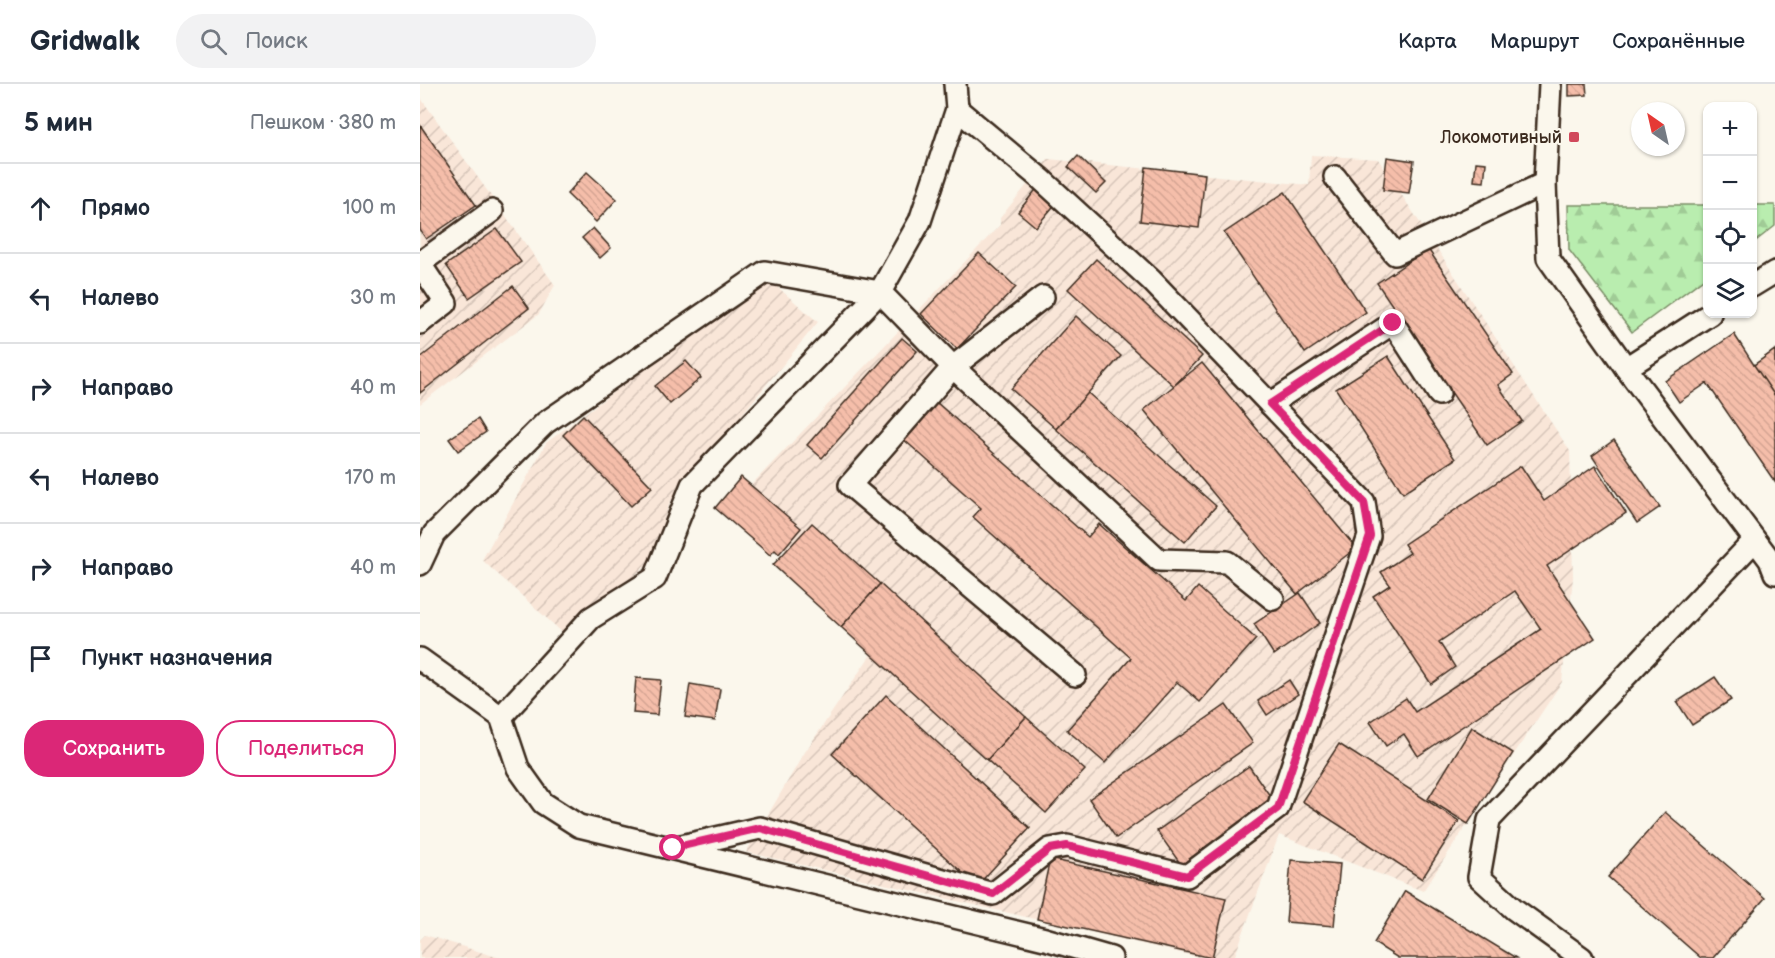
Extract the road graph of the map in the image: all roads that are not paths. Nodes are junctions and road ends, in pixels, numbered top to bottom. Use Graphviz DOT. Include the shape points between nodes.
graph roads {
  1 [pos="955,84"];
  2 [pos="1550,84"];
  3 [pos="957,109"];
  4 [pos="1335,177"];
  5 [pos="1545,183"];
  6 [pos="492,211"];
  7 [pos="420,263"];
  8 [pos="1775,272"];
  9 [pos="1757,283"];
  10 [pos="880,292"];
  11 [pos="1043,297"];
  12 [pos="1704,318"];
  13 [pos="420,323"];
  14 [pos="953,367"];
  15 [pos="1626,368"];
  16 [pos="1439,394"];
  17 [pos="1270,404"];
  18 [pos="1754,541"];
  19 [pos="1773,563"];
  20 [pos="420,564"];
  21 [pos="1273,599"];
  22 [pos="420,659"];
  23 [pos="1075,675"];
  24 [pos="501,717"];
  25 [pos="673,848"];
  26 [pos="1111,958"];
  27 [pos="1582,958"];
  1 -- 3 [label="street"];
  2 -- 5 [label="street"];
  3 -- 10 [label="street" via="921,221"];
  3 -- 17 [label="street" via="1152,280"];
  4 -- 5 [label="street" via="1395,254"];
  5 -- 15 [label="street" via="1548,258"];
  6 -- 7 [label="street"];
  7 -- 13 [label="street" via="446,303"];
  8 -- 9 [label="street"];
  10 -- 14 [label="street"];
  10 -- 20 [label="street" via="765,272 545,423 434,534"];
  10 -- 24 [label="street" via="692,485 655,578 591,618"];
  11 -- 14 [label="street"];
  12 -- 15 [label="street"];
  14 -- 21 [label="street" via="1159,560 1227,562"];
  14 -- 23 [label="street" via="850,485"];
  15 -- 18 [label="street"];
  16 -- 17 [label="street" via="1393,323"];
  17 -- 25 [label="street" via="1364,502 1370,536 1278,808 1214,856 1187,876 1067,846 1050,849 993,894 760,828"];
  18 -- 19 [label="street"];
  18 -- 27 [label="street" via="1488,820 1479,877 1514,909"];
  22 -- 24 [label="street"];
  24 -- 25 [label="street" via="518,768 543,803 579,826"];
  25 -- 26 [label="street"];
}
